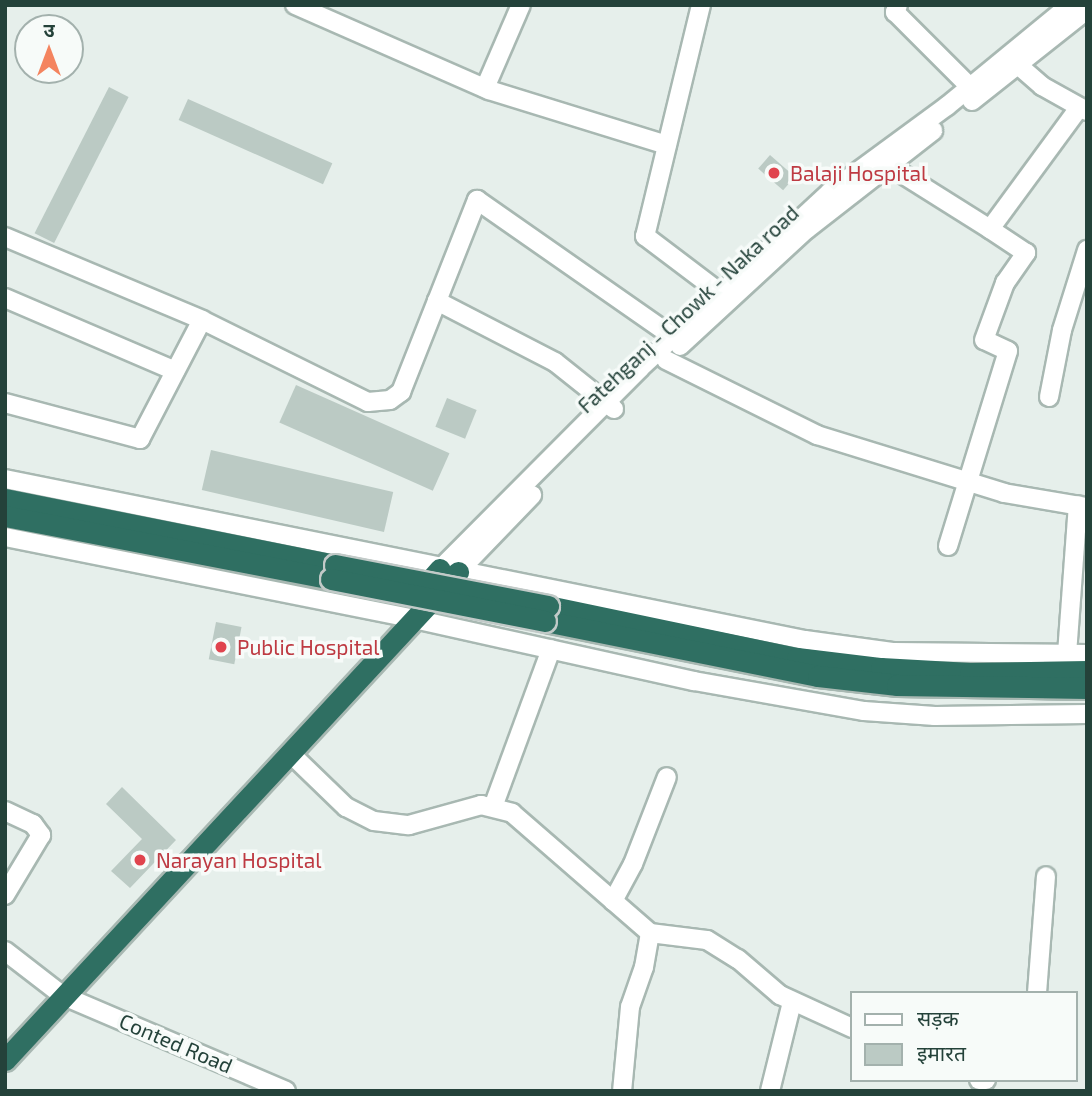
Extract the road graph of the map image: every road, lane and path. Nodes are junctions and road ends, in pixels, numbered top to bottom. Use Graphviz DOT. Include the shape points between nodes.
graph roads {
  1 [pos="295,5"];
  2 [pos="521,5"];
  3 [pos="701,5"];
  4 [pos="1070,5"];
  5 [pos="893,8"];
  6 [pos="1087,10"];
  7 [pos="1018,65"];
  8 [pos="970,87"];
  9 [pos="485,88"];
  10 [pos="1083,110"];
  11 [pos="667,145"];
  12 [pos="888,165"];
  13 [pos="990,229"];
  14 [pos="5,237"];
  15 [pos="1087,250"];
  16 [pos="724,296"];
  17 [pos="5,298"];
  18 [pos="437,301"];
  19 [pos="202,320"];
  20 [pos="678,340"];
  21 [pos="666,359"];
  22 [pos="175,371"];
  23 [pos="1049,397"];
  24 [pos="5,403"];
  25 [pos="610,406"];
  26 [pos="5,479"];
  27 [pos="968,482"];
  28 [pos="5,499"];
  29 [pos="1082,506"];
  30 [pos="5,516"];
  31 [pos="5,537"];
  32 [pos="948,546"];
  33 [pos="449,570"];
  34 [pos="333,572"];
  35 [pos="546,614"];
  36 [pos="406,617"];
  37 [pos="551,649"];
  38 [pos="1067,654"];
  39 [pos="1087,654"];
  40 [pos="1087,671"];
  41 [pos="1087,688"];
  42 [pos="1087,714"];
  43 [pos="290,753"];
  44 [pos="667,777"];
  45 [pos="493,807"];
  46 [pos="5,811"];
  47 [pos="1045,876"];
  48 [pos="5,895"];
  49 [pos="613,901"];
  50 [pos="650,933"];
  51 [pos="5,951"];
  52 [pos="1037,991"];
  53 [pos="61,994"];
  54 [pos="792,1002"];
  55 [pos="850,1027"];
  56 [pos="5,1045"];
  57 [pos="5,1060"];
  58 [pos="286,1091"];
  59 [pos="622,1091"];
  60 [pos="770,1091"];
  1 -- 9 [label="street"];
  2 -- 9 [label="street"];
  3 -- 11 [label="street"];
  4 -- 8 [label="street"];
  5 -- 8 [label="street"];
  6 -- 7 [label="street, Fatehganj - Chowk - Naka road"];
  7 -- 10 [label="street"];
  7 -- 12 [label="street, Fatehganj - Chowk - Naka road"];
  8 -- 16 [label="street" via="830,192"];
  9 -- 11 [label="street"];
  10 -- 13 [label="street"];
  11 -- 16 [label="street" via="645,236"];
  12 -- 13 [label="street"];
  12 -- 16 [label="street, Fatehganj - Chowk - Naka road"];
  13 -- 27 [label="street" via="1026,253 1005,284 984,340 1008,351"];
  14 -- 19 [label="street"];
  15 -- 23 [label="street" via="1062,330"];
  16 -- 20 [label="street"];
  17 -- 22 [label="street"];
  18 -- 19 [label="street" via="401,392 380,404"];
  18 -- 20 [label="street" via="477,200"];
  18 -- 25 [label="street" via="555,362"];
  19 -- 22 [label="street"];
  20 -- 21 [label="street, Fatehganj - Chowk - Naka road"];
  20 -- 25 [label="street"];
  21 -- 25 [label="street, Fatehganj - Chowk - Naka road"];
  21 -- 27 [label="street" via="817,435"];
  22 -- 24 [label="street" via="140,439"];
  25 -- 33 [label="street, Fatehganj - Chowk - Naka road"];
  26 -- 33 [label="street"];
  27 -- 29 [label="street"];
  27 -- 32 [label="street"];
  28 -- 34 [label="highway"];
  29 -- 38 [label="street"];
  30 -- 34 [label="highway"];
  31 -- 36 [label="street"];
  33 -- 36 [label="highway, Fatehganj - Chowk - Naka road"];
  33 -- 38 [label="street" via="805,640 885,651"];
  34 -- 35 [label="highway, bridge"];
  35 -- 40 [label="highway" via="869,666 970,673"];
  35 -- 41 [label="highway" via="818,676 897,685"];
  36 -- 37 [label="street"];
  36 -- 43 [label="highway"];
  36 -- 53 [label="highway"];
  37 -- 42 [label="street" via="694,681 864,710 935,716"];
  37 -- 45 [label="street"];
  38 -- 39 [label="street"];
  43 -- 45 [label="street" via="346,807 373,821 409,825 469,806"];
  43 -- 53 [label="highway"];
  44 -- 49 [label="street" via="633,864"];
  45 -- 49 [label="street" via="535,828"];
  46 -- 48 [label="street" via="33,824 41,835"];
  47 -- 52 [label="street"];
  49 -- 50 [label="street"];
  50 -- 54 [label="street" via="707,940"];
  50 -- 59 [label="street" via="630,1007"];
  51 -- 53 [label="street, Conted Road"];
  53 -- 56 [label="highway"];
  53 -- 57 [label="highway"];
  53 -- 58 [label="street, Conted Road"];
  54 -- 55 [label="street"];
  54 -- 60 [label="street"];
}
